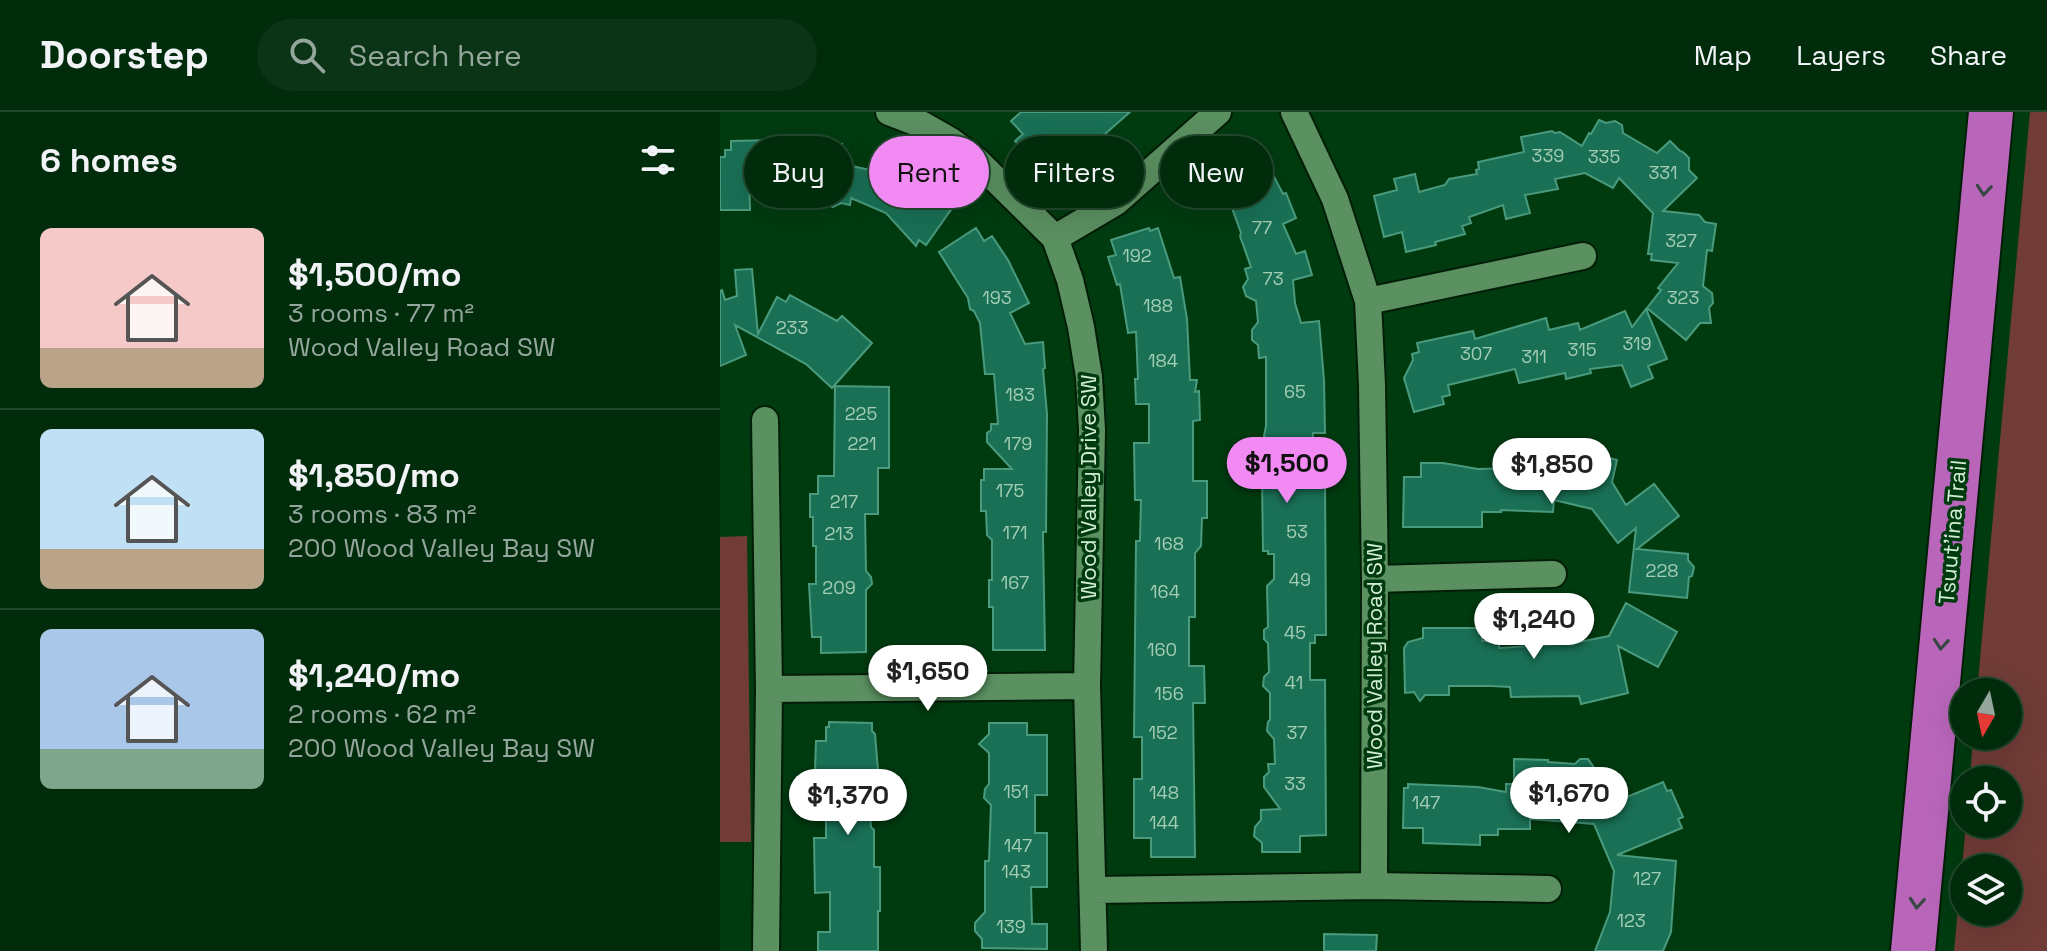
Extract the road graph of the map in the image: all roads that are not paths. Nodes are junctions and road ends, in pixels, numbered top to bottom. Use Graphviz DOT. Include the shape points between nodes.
graph roads {
  1 [pos="889,112"];
  2 [pos="1218,112"];
  3 [pos="1294,112"];
  4 [pos="1991,112"];
  5 [pos="1055,238"];
  6 [pos="1583,256"];
  7 [pos="1368,301"];
  8 [pos="765,420"];
  9 [pos="1553,574"];
  10 [pos="1375,579"];
  11 [pos="1087,686"];
  12 [pos="769,689"];
  13 [pos="1374,886"];
  14 [pos="1548,889"];
  15 [pos="1094,890"];
  16 [pos="766,951"];
  17 [pos="1094,951"];
  18 [pos="1913,951"];
  1 -- 5 [label="street, Wood Valley Drive SW" via="963,150"];
  2 -- 5 [label="street" via="1116,202"];
  3 -- 7 [label="street, Wood Valley Road SW" via="1335,199"];
  4 -- 18 [label="highway, Tsuut'ina Trail, one-way"];
  5 -- 11 [label="street, Wood Valley Drive SW" via="1079,315 1089,377"];
  6 -- 7 [label="street"];
  7 -- 10 [label="street, Wood Valley Road SW"];
  8 -- 12 [label="street"];
  9 -- 10 [label="street"];
  10 -- 13 [label="street, Wood Valley Road SW"];
  11 -- 12 [label="street"];
  11 -- 15 [label="street, Wood Valley Drive SW"];
  12 -- 16 [label="street"];
  13 -- 14 [label="street"];
  13 -- 15 [label="street"];
  15 -- 17 [label="street, Wood Valley Drive SW"];
}
